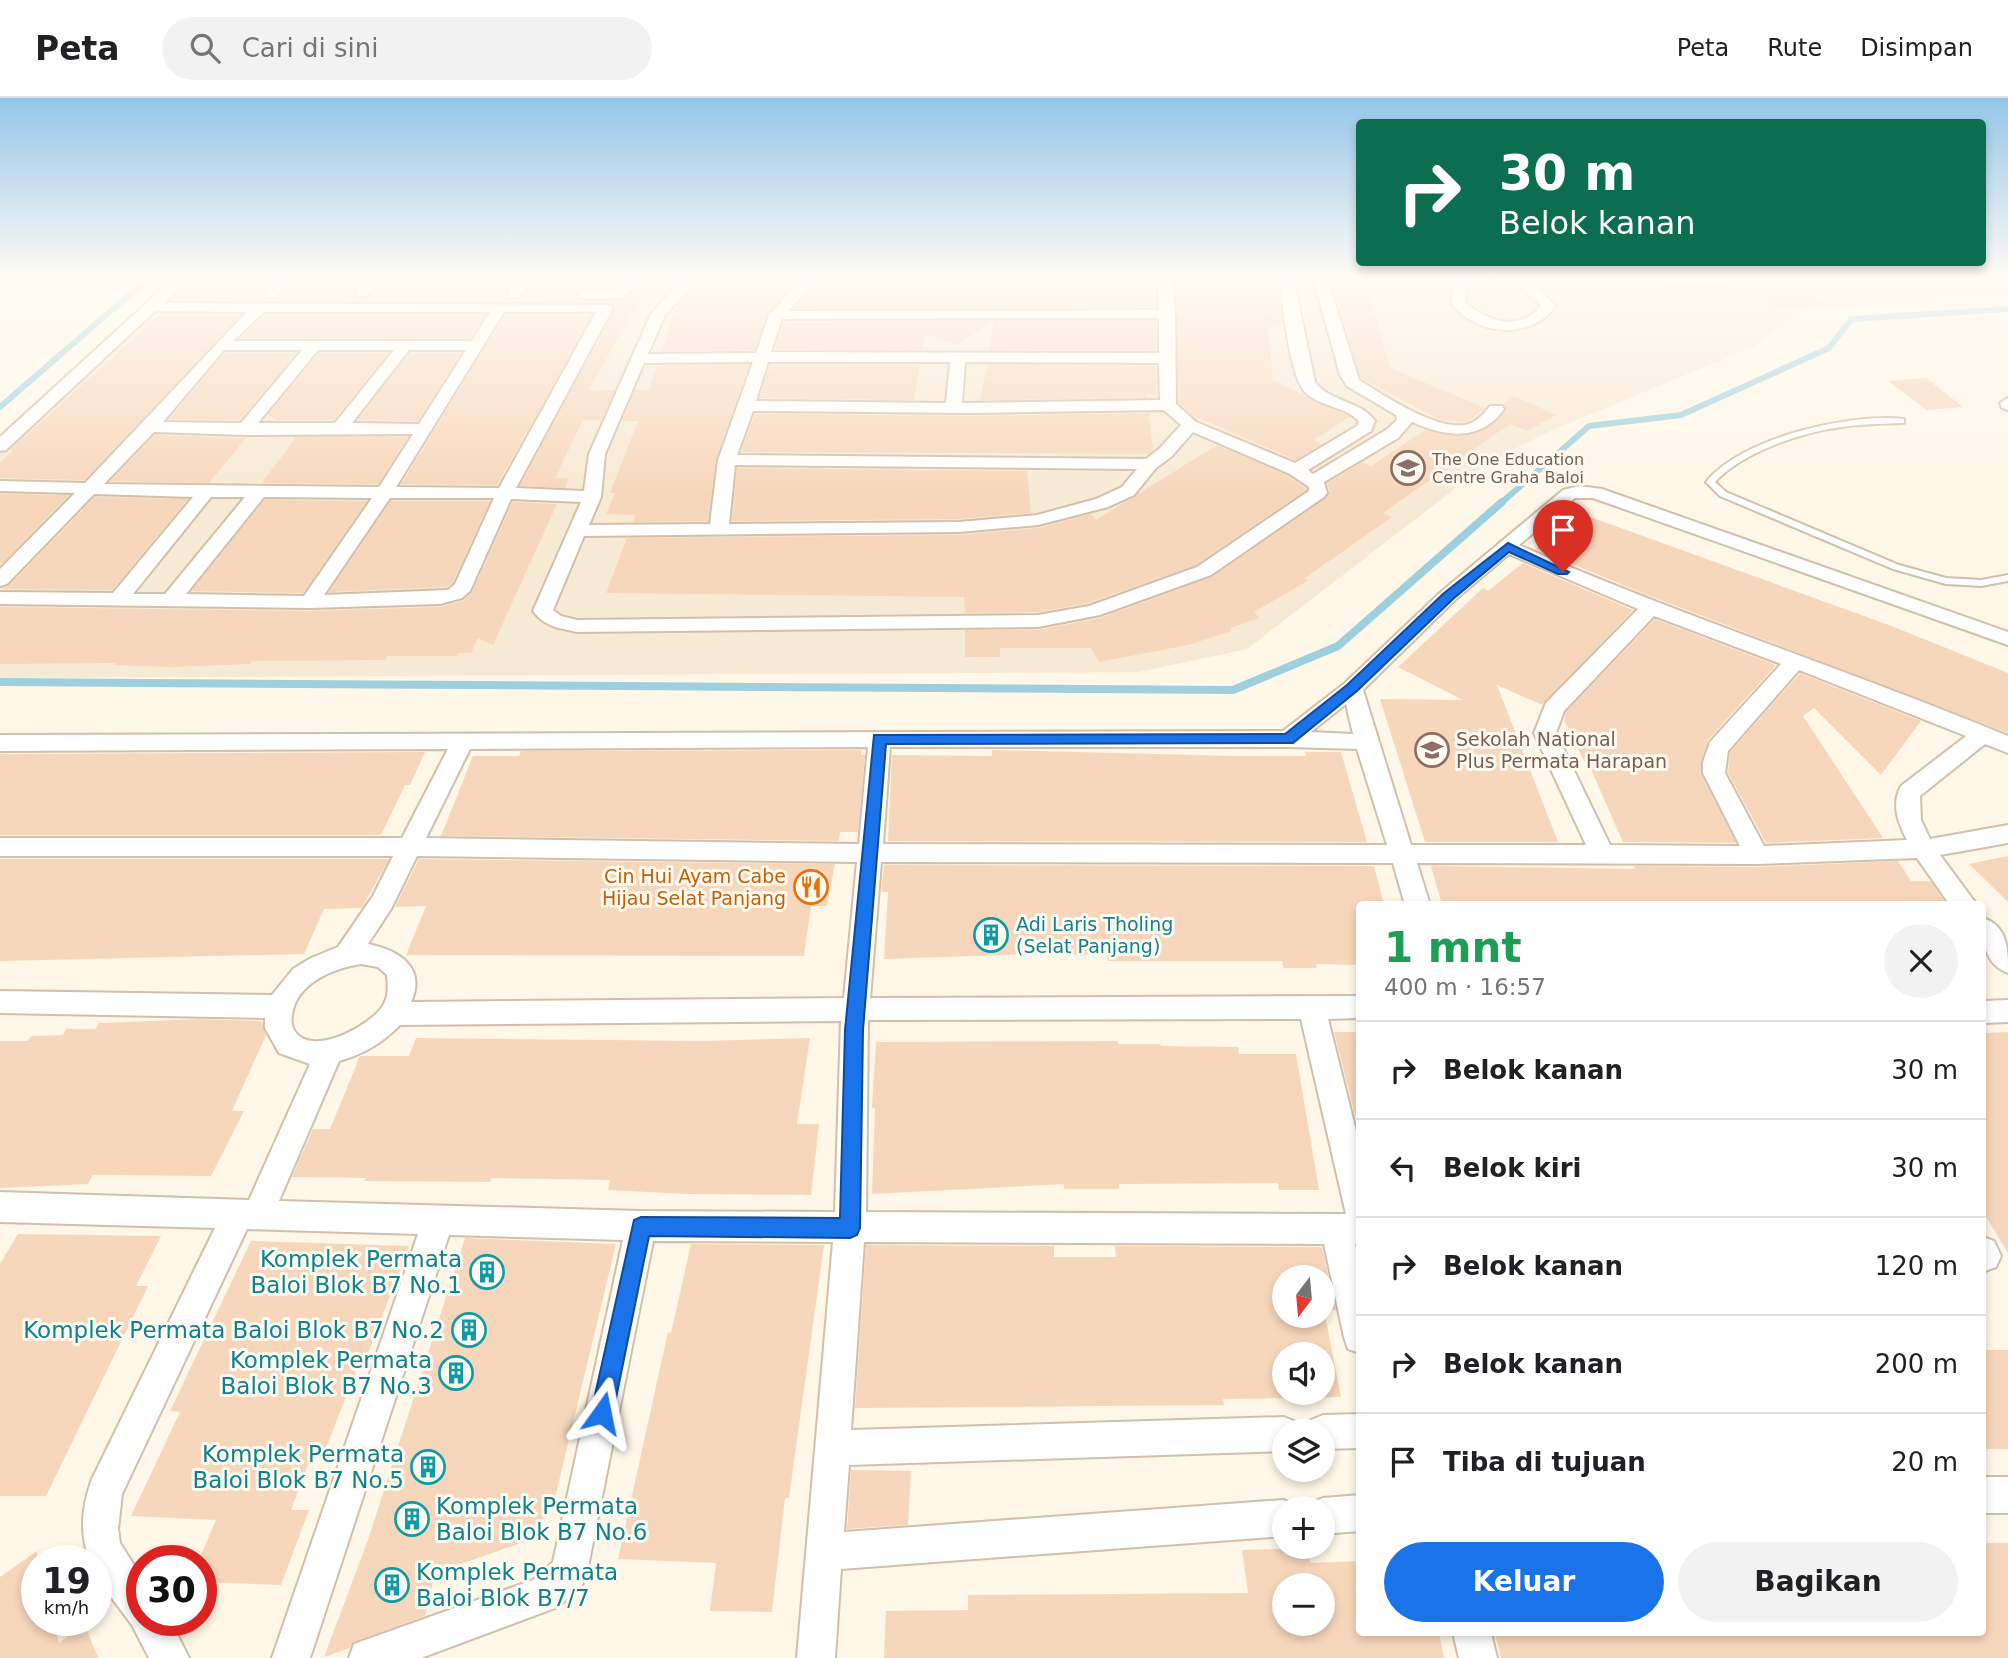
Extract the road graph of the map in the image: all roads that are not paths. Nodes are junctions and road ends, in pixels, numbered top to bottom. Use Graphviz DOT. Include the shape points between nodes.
graph roads {
  1 [pos="105,350"];
  2 [pos="217,350"];
  3 [pos="311,350"];
  4 [pos="401,350"];
  5 [pos="472,350"];
  6 [pos="583,350"];
  7 [pos="643,350"];
  8 [pos="764,350"];
  9 [pos="1169,350"];
  10 [pos="1300,350"];
  11 [pos="1341,350"];
  12 [pos="762,357"];
  13 [pos="1169,358"];
  14 [pos="639,359"];
  15 [pos="958,359"];
  16 [pos="1168,405"];
  17 [pos="747,406"];
  18 [pos="953,408"];
  19 [pos="1496,409"];
  20 [pos="1404,412"];
  21 [pos="1901,421"];
  22 [pos="1190,425"];
  23 [pos="150,427"];
  24 [pos="341,428"];
  25 [pos="423,429"];
  26 [pos="244,430"];
  27 [pos="0,446"];
  28 [pos="727,460"];
  29 [pos="1150,464"];
  30 [pos="1296,470"];
  31 [pos="1313,481"];
  32 [pos="0,486"];
  33 [pos="85,490"];
  34 [pos="206,492"];
  35 [pos="259,492"];
  36 [pos="384,493"];
  37 [pos="505,493"];
  38 [pos="592,497"];
  39 [pos="719,529"];
  40 [pos="577,531"];
  41 [pos="1508,547"];
  42 [pos="2008,578"];
  43 [pos="0,580"];
  44 [pos="0,598"];
  45 [pos="117,601"];
  46 [pos="170,601"];
  47 [pos="310,602"];
  48 [pos="1649,609"];
  49 [pos="2008,639"];
  50 [pos="1796,660"];
  51 [pos="1352,688"];
  52 [pos="1983,734"];
  53 [pos="880,739"];
  54 [pos="1288,739"];
  55 [pos="463,742"];
  56 [pos="0,743"];
  57 [pos="1366,743"];
  58 [pos="2008,745"];
  59 [pos="2008,834"];
  60 [pos="0,847"];
  61 [pos="409,847"];
  62 [pos="1922,849"];
  63 [pos="870,853"];
  64 [pos="1603,855"];
  65 [pos="1757,855"];
  66 [pos="1401,856"];
  67 [pos="1417,901"];
  68 [pos="1962,901"];
  69 [pos="1986,932"];
  70 [pos="347,955"];
  71 [pos="2008,961"];
  72 [pos="0,1002"];
  73 [pos="1312,1006"];
  74 [pos="280,1007"];
  75 [pos="1356,1007"];
  76 [pos="857,1009"];
  77 [pos="2008,1010"];
  78 [pos="1986,1012"];
  79 [pos="393,1014"];
  80 [pos="329,1052"];
  81 [pos="0,1207"];
  82 [pos="249,1214"];
  83 [pos="439,1219"];
  84 [pos="1352,1223"];
  85 [pos="641,1226"];
  86 [pos="850,1228"];
  87 [pos="1356,1280"];
  88 [pos="1356,1431"];
  89 [pos="1335,1432"];
  90 [pos="1272,1434"];
  91 [pos="831,1448"];
  92 [pos="2008,1495"];
  93 [pos="1986,1496"];
  94 [pos="1356,1513"];
  95 [pos="1335,1515"];
  96 [pos="1272,1519"];
  97 [pos="824,1552"];
  98 [pos="126,1587"];
  99 [pos="158,1636"];
  100 [pos="1473,1636"];
  101 [pos="170,1658"];
  102 [pos="292,1658"];
  103 [pos="368,1658"];
  104 [pos="816,1658"];
  105 [pos="1478,1658"];
  1 -- 27 [label="street"];
  2 -- 23 [label="street"];
  3 -- 26 [label="street"];
  4 -- 24 [label="street"];
  5 -- 25 [label="street"];
  6 -- 37 [label="street"];
  7 -- 14 [label="street"];
  8 -- 12 [label="street"];
  9 -- 13 [label="street"];
  10 -- 30 [label="street" via="1306,382 1319,395 1367,421 1365,428"];
  11 -- 20 [label="street" via="1350,380"];
  12 -- 14 [label="street"];
  12 -- 15 [label="street"];
  12 -- 17 [label="street"];
  13 -- 15 [label="street"];
  13 -- 16 [label="street"];
  14 -- 38 [label="street" via="597,453"];
  15 -- 18 [label="street"];
  16 -- 18 [label="street"];
  16 -- 22 [label="street"];
  17 -- 18 [label="street"];
  17 -- 28 [label="street"];
  19 -- 20 [label="street" via="1477,427 1456,430"];
  20 -- 31 [label="street" via="1405,421 1392,434"];
  21 -- 42 [label="lane" via="1839,425 1760,448 1710,482 1723,494 1896,567 1946,581 1981,583"];
  22 -- 29 [label="street"];
  22 -- 30 [label="street"];
  23 -- 26 [label="street"];
  23 -- 33 [label="street"];
  24 -- 25 [label="street"];
  24 -- 26 [label="street"];
  25 -- 36 [label="street"];
  28 -- 29 [label="street"];
  28 -- 39 [label="street"];
  29 -- 39 [label="street" via="1128,491 1038,520 959,527"];
  30 -- 31 [label="street"];
  31 -- 40 [label="street" via="1318,485 1315,495 1204,571 1093,611 1038,621 564,624 543,611"];
  32 -- 33 [label="street"];
  33 -- 34 [label="street"];
  33 -- 43 [label="street"];
  34 -- 35 [label="street"];
  34 -- 45 [label="street"];
  35 -- 36 [label="street"];
  35 -- 46 [label="street"];
  36 -- 37 [label="street"];
  36 -- 47 [label="street"];
  37 -- 38 [label="street"];
  37 -- 47 [label="street" via="463,587 455,594"];
  38 -- 40 [label="street"];
  39 -- 40 [label="street"];
  41 -- 48 [label="street"];
  41 -- 49 [label="street" via="1569,494 1587,491"];
  41 -- 51 [label="street" via="1448,596"];
  44 -- 45 [label="street"];
  45 -- 46 [label="street"];
  46 -- 47 [label="street"];
  48 -- 50 [label="street"];
  48 -- 64 [label="street" via="1554,708 1546,725 1545,733"];
  50 -- 52 [label="street"];
  50 -- 65 [label="street" via="1718,748 1714,762 1714,773"];
  51 -- 54 [label="street"];
  51 -- 57 [label="street"];
  52 -- 58 [label="street"];
  52 -- 62 [label="street" via="1909,792 1908,809"];
  53 -- 54 [label="street"];
  53 -- 55 [label="street"];
  53 -- 63 [label="street"];
  54 -- 57 [label="street"];
  55 -- 56 [label="street"];
  55 -- 61 [label="street"];
  57 -- 66 [label="street"];
  59 -- 62 [label="street"];
  60 -- 61 [label="street"];
  61 -- 63 [label="street"];
  61 -- 70 [label="street" via="383,902"];
  62 -- 65 [label="street"];
  62 -- 68 [label="street"];
  63 -- 66 [label="street"];
  63 -- 76 [label="street"];
  64 -- 65 [label="street"];
  64 -- 66 [label="street"];
  66 -- 67 [label="street"];
  69 -- 71 [label="street"];
  70 -- 74 [label="street" via="306,974"];
  70 -- 79 [label="street" via="374,954 400,971 403,991"];
  72 -- 74 [label="street"];
  73 -- 75 [label="street"];
  73 -- 76 [label="street"];
  73 -- 84 [label="street"];
  74 -- 80 [label="street" via="280,1033 288,1043 299,1050"];
  76 -- 79 [label="street"];
  76 -- 86 [label="street"];
  77 -- 78 [label="street"];
  79 -- 80 [label="street" via="372,1035"];
  80 -- 82 [label="street"];
  81 -- 82 [label="street"];
  82 -- 83 [label="street"];
  82 -- 98 [label="street" via="105,1492 99,1533 103,1554"];
  83 -- 85 [label="street"];
  83 -- 102 [label="street"];
  84 -- 86 [label="street"];
  84 -- 87 [label="street"];
  85 -- 86 [label="street"];
  85 -- 103 [label="street" via="569,1572 552,1589 531,1600"];
  86 -- 91 [label="street"];
  88 -- 89 [label="street"];
  90 -- 91 [label="street"];
  91 -- 97 [label="street"];
  92 -- 93 [label="street"];
  94 -- 95 [label="street"];
  96 -- 97 [label="street"];
  97 -- 104 [label="street"];
  99 -- 101 [label="street"];
  100 -- 105 [label="street"];
}
